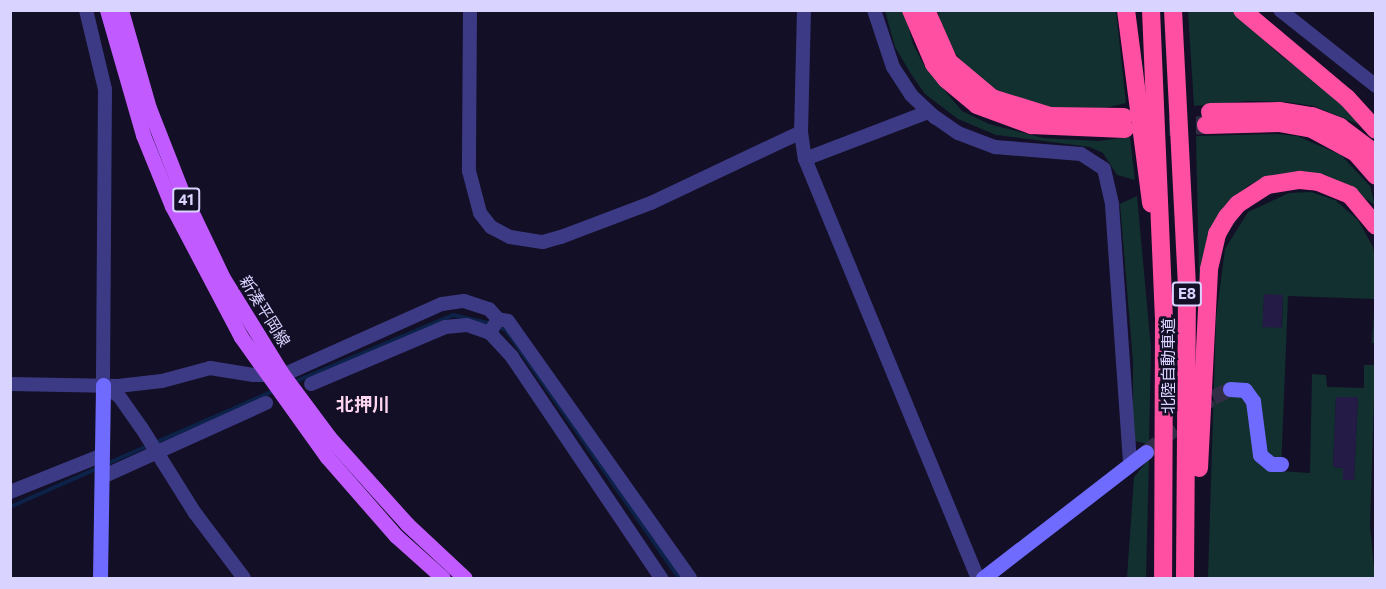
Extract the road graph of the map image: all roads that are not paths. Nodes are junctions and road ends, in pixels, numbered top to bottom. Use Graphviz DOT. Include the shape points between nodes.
graph roads {
  1 [pos="86,10"];
  2 [pos="107,10"];
  3 [pos="121,10"];
  4 [pos="470,10"];
  5 [pos="804,10"];
  6 [pos="874,10"];
  7 [pos="911,10"];
  8 [pos="926,10"];
  9 [pos="1126,10"];
  10 [pos="1151,10"];
  11 [pos="1173,10"];
  12 [pos="1242,10"];
  13 [pos="1280,10"];
  14 [pos="1376,86"];
  15 [pos="928,112"];
  16 [pos="1376,130"];
  17 [pos="801,132"];
  18 [pos="1376,154"];
  19 [pos="805,159"];
  20 [pos="1376,176"];
  21 [pos="1376,226"];
  22 [pos="1164,318"];
  23 [pos="498,319"];
  24 [pos="490,333"];
  25 [pos="283,375"];
  26 [pos="266,376"];
  27 [pos="10,384"];
  28 [pos="311,384"];
  29 [pos="103,385"];
  30 [pos="1230,389"];
  31 [pos="266,403"];
  32 [pos="157,452"];
  33 [pos="1146,452"];
  34 [pos="100,456"];
  35 [pos="1281,464"];
  36 [pos="1130,465"];
  37 [pos="102,477"];
  38 [pos="10,492"];
  39 [pos="678,562"];
  40 [pos="658,577"];
  41 [pos="100,579"];
  42 [pos="244,579"];
  43 [pos="443,579"];
  44 [pos="465,579"];
  45 [pos="690,579"];
  46 [pos="978,579"];
  47 [pos="983,579"];
  48 [pos="1163,579"];
  49 [pos="1185,579"];
  50 [pos="1191,579"];
  1 -- 29 [label="street" via="105,89"];
  2 -- 26 [label="main road, 新湊平岡線 / 41" via="143,135 172,206 198,262"];
  3 -- 25 [label="main road, 新湊平岡線 / 41" via="149,108 182,192 223,278"];
  4 -- 17 [label="street" via="469,171 480,213 491,227 510,237 543,242 561,237 651,203"];
  5 -- 17 [label="street"];
  6 -- 15 [label="street" via="893,67"];
  7 -- 8 [label="highway" via="934,64 978,105 1030,125 1125,123 1050,116 992,98 948,62"];
  9 -- 22 [label="highway"];
  10 -- 22 [label="highway, 北陸自動車道 / E8"];
  11 -- 49 [label="highway, 北陸自動車道 / E8" via="1187,302"];
  12 -- 16 [label="highway" via="1347,98"];
  13 -- 14 [label="street"];
  15 -- 19 [label="street"];
  15 -- 36 [label="street" via="958,133 995,147 1081,154 1104,169 1112,205"];
  17 -- 19 [label="street"];
  18 -- 20 [label="highway" via="1340,126 1312,116 1278,111 1206,119 1312,129 1356,153"];
  19 -- 46 [label="street"];
  21 -- 50 [label="highway" via="1350,195 1318,182 1300,180 1283,181 1252,193 1227,217 1218,234 1209,269"];
  22 -- 48 [label="highway, 北陸自動車道 / E8"];
  23 -- 24 [label="street"];
  23 -- 25 [label="street" via="489,309 473,304 442,304"];
  23 -- 39 [label="street" via="508,321"];
  24 -- 28 [label="street" via="467,325 445,327"];
  24 -- 40 [label="street" via="512,357"];
  25 -- 26 [label="street"];
  25 -- 44 [label="main road, 新湊平岡線 / 41" via="360,474"];
  26 -- 29 [label="street" via="210,368 162,381"];
  26 -- 43 [label="main road, 新湊平岡線 / 41" via="342,475 396,536"];
  27 -- 29 [label="street"];
  29 -- 32 [label="street" via="119,396"];
  29 -- 34 [label="street"];
  30 -- 35 [label="street" via="1245,390 1253,400 1260,455 1271,464"];
  31 -- 32 [label="street"];
  32 -- 37 [label="street"];
  32 -- 42 [label="street"];
  33 -- 36 [label="street"];
  34 -- 37 [label="street"];
  34 -- 38 [label="street"];
  36 -- 47 [label="street"];
  37 -- 41 [label="street"];
  39 -- 40 [label="street"];
  39 -- 45 [label="street"];
}
